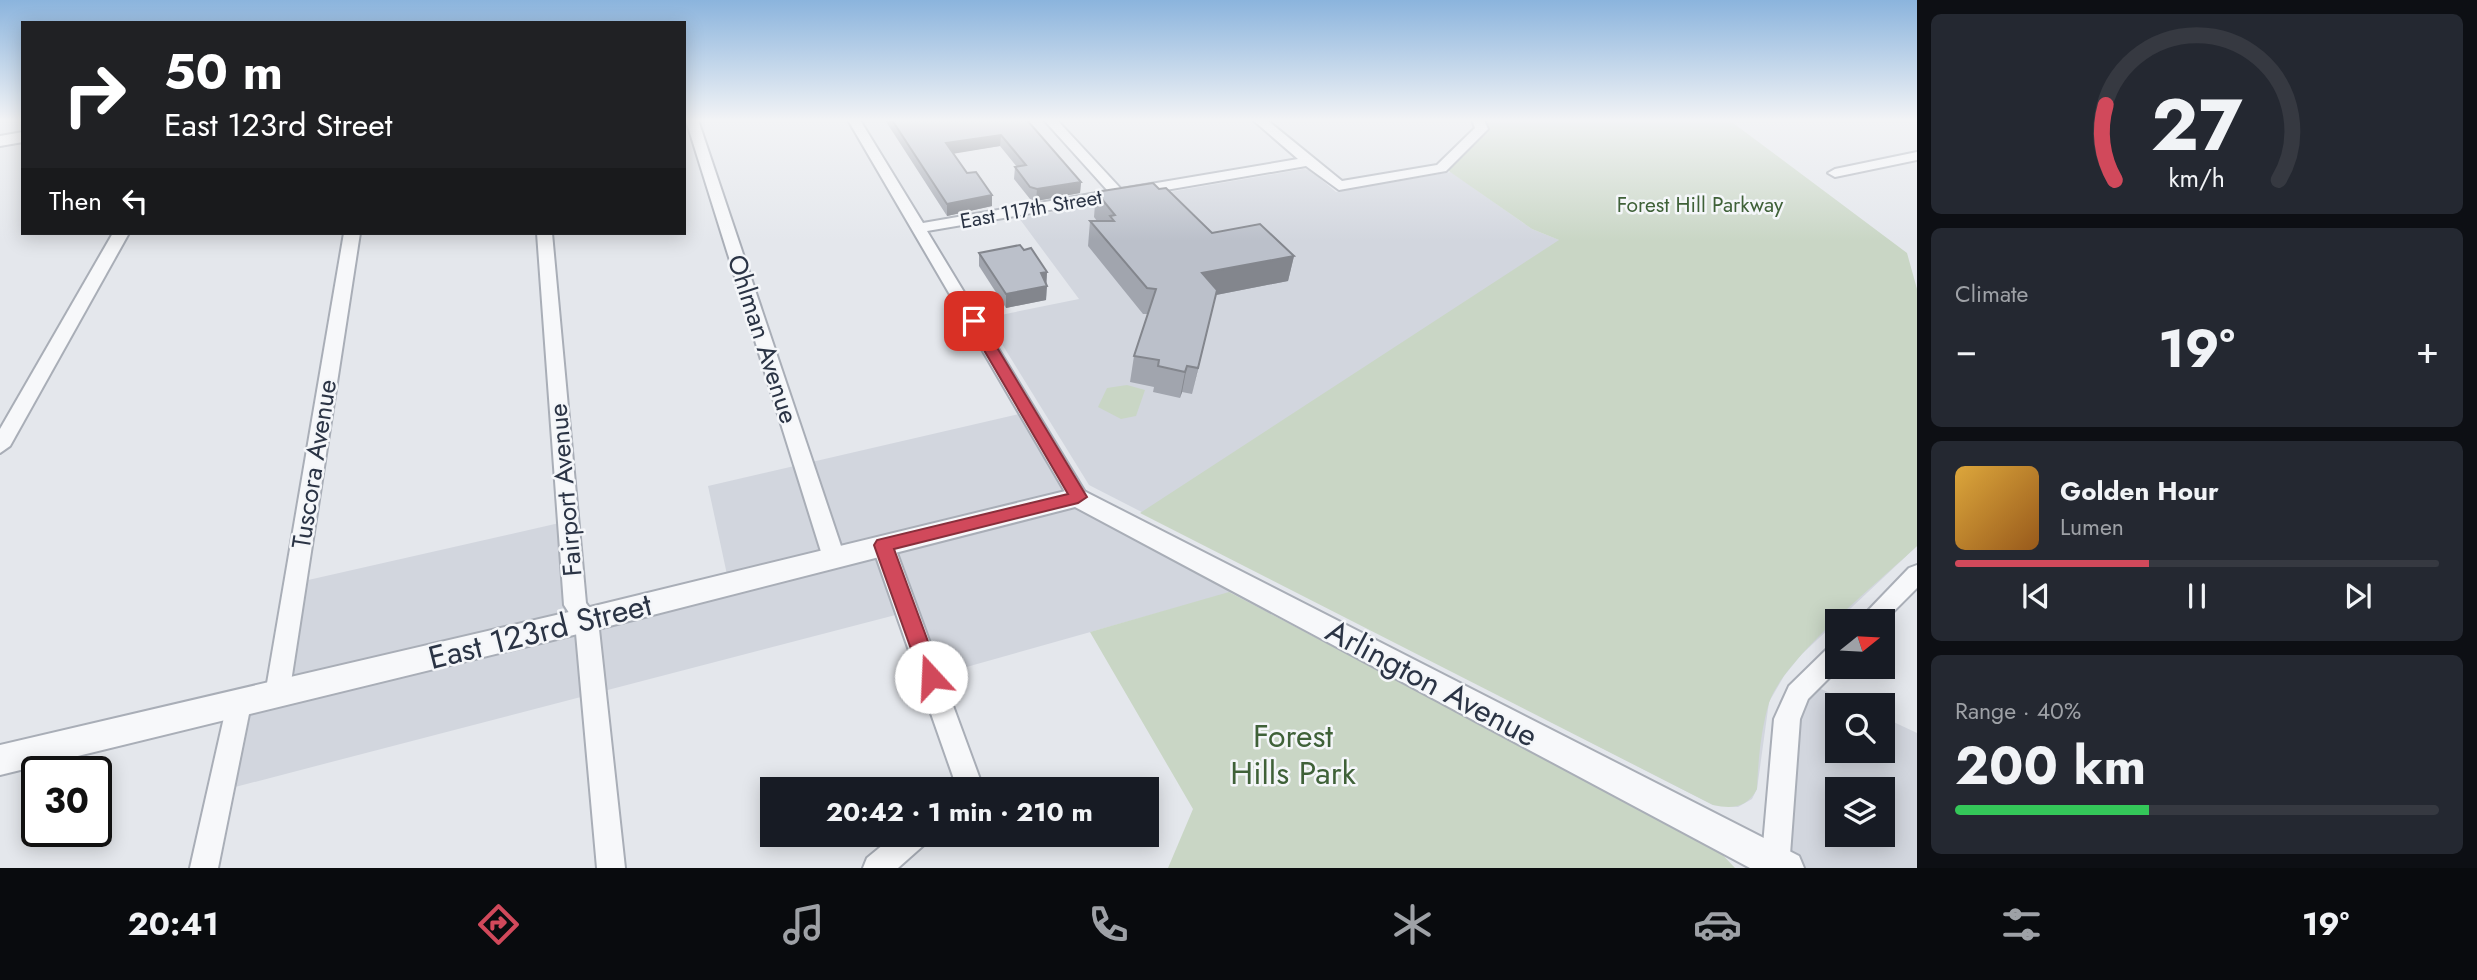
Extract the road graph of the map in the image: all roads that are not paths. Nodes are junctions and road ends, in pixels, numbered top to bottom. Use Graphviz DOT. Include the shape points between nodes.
graph roads {
  1 [pos="705,161"];
  2 [pos="878,161"];
  3 [pos="1087,161"];
  4 [pos="1309,161"];
  5 [pos="1449,161"];
  6 [pos="1895,161"];
  7 [pos="1835,173"];
  8 [pos="1118,194"];
  9 [pos="919,228"];
  10 [pos="120,235"];
  11 [pos="352,235"];
  12 [pos="544,235"];
  13 [pos="0,446"];
  14 [pos="1078,497"];
  15 [pos="883,545"];
  16 [pos="834,558"];
  17 [pos="1917,574"];
  18 [pos="1882,609"];
  19 [pos="586,620"];
  20 [pos="1825,666"];
  21 [pos="276,695"];
  22 [pos="239,704"];
  23 [pos="0,761"];
  24 [pos="966,777"];
  25 [pos="901,847"];
  26 [pos="1779,866"];
  27 [pos="204,868"];
  28 [pos="611,868"];
  29 [pos="877,868"];
  1 -- 16 [label="street, Ohlman Avenue"];
  2 -- 9 [label="street"];
  3 -- 8 [label="street"];
  4 -- 5 [label="street" via="1339,186 1441,168"];
  4 -- 8 [label="street, East 117th Street"];
  6 -- 7 [label="street"];
  8 -- 9 [label="street, East 117th Street"];
  9 -- 14 [label="street"];
  10 -- 13 [label="street"];
  11 -- 21 [label="street, Tuscora Avenue"];
  12 -- 19 [label="street, Fairport Avenue" via="575,605"];
  14 -- 15 [label="street, East 123rd Street"];
  14 -- 26 [label="street, Arlington Avenue"];
  15 -- 16 [label="street, East 123rd Street"];
  15 -- 24 [label="street"];
  16 -- 19 [label="street, East 123rd Street"];
  17 -- 18 [label="street"];
  19 -- 21 [label="street, East 123rd Street"];
  19 -- 28 [label="street, Fairport Avenue"];
  20 -- 26 [label="street" via="1798,693 1787,719"];
  21 -- 22 [label="street, East 123rd Street"];
  22 -- 23 [label="street, East 123rd Street"];
  22 -- 27 [label="street"];
  25 -- 29 [label="street"];
}
